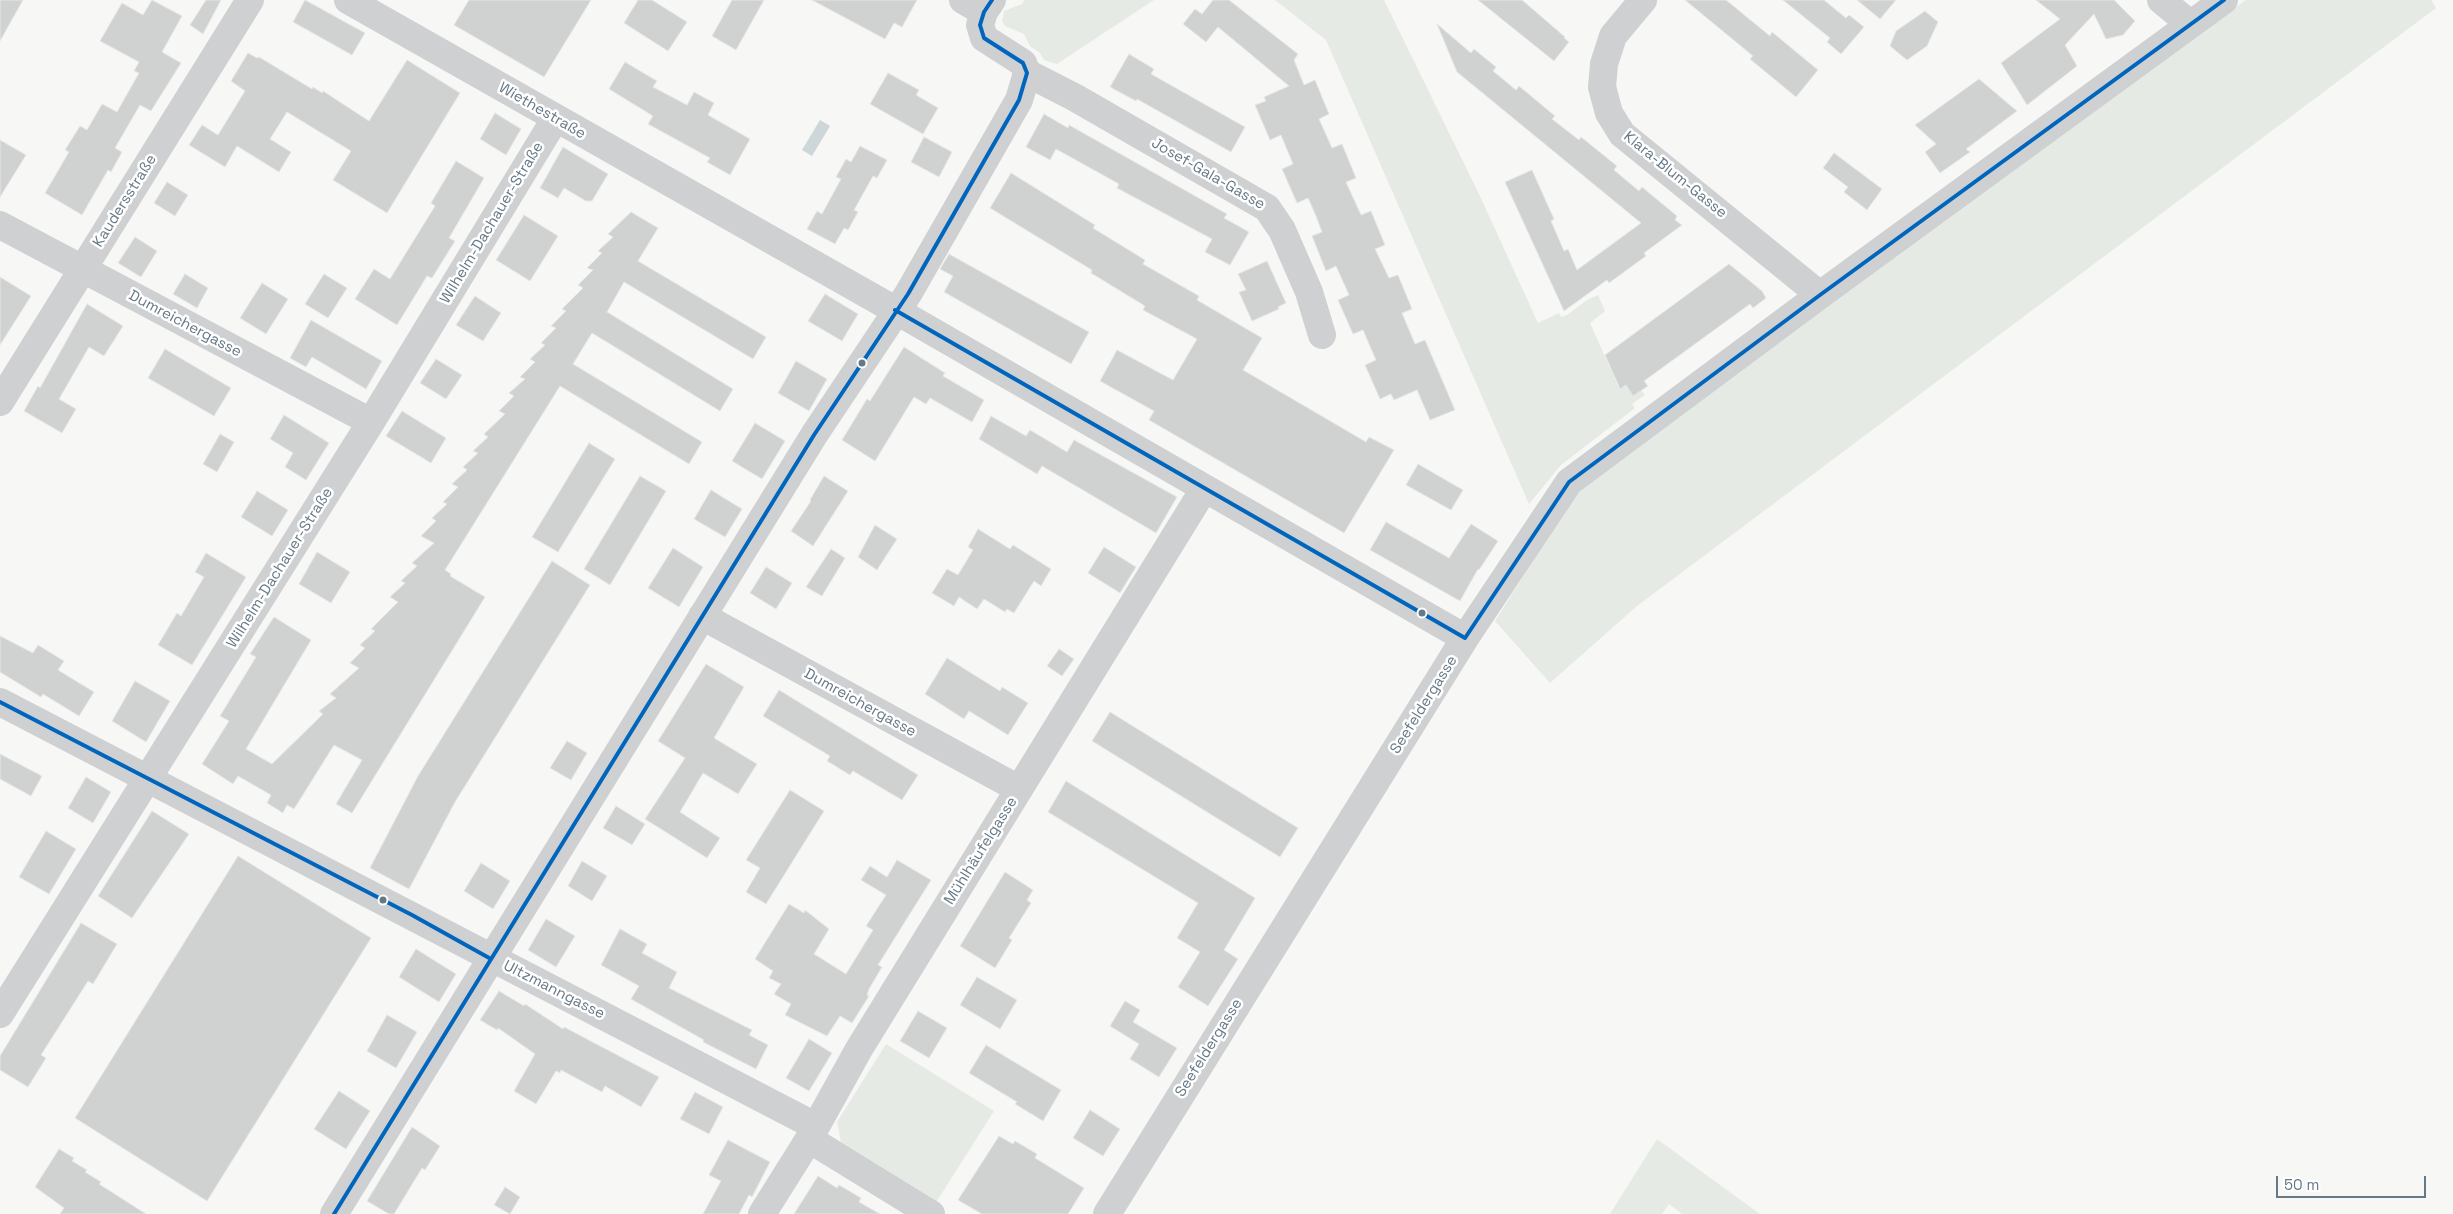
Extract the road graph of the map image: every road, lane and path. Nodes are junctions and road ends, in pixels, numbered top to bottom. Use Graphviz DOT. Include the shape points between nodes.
graph roads {
  1 [pos="250,0"];
  2 [pos="348,0"];
  3 [pos="1643,0"];
  4 [pos="2161,0"];
  5 [pos="2224,0"];
  6 [pos="980,4"];
  7 [pos="2190,24"];
  8 [pos="1027,73"];
  9 [pos="555,119"];
  10 [pos="0,225"];
  11 [pos="82,269"];
  12 [pos="1820,295"];
  13 [pos="895,310"];
  14 [pos="1322,335"];
  15 [pos="0,402"];
  16 [pos="371,422"];
  17 [pos="1204,489"];
  18 [pos="702,616"];
  19 [pos="1465,638"];
  20 [pos="0,702"];
  21 [pos="149,779"];
  22 [pos="1019,789"];
  23 [pos="492,959"];
  24 [pos="0,1014"];
  25 [pos="812,1132"];
  26 [pos="334,1214"];
  27 [pos="762,1214"];
  28 [pos="931,1214"];
  29 [pos="1107,1214"];
  1 -- 11 [label="street, Kaudersstraße"];
  2 -- 9 [label="street, Wiethestraße"];
  3 -- 12 [label="street, Klara-Blum-Gasse" via="1613,36 1604,64 1602,87 1609,113 1622,134"];
  4 -- 7 [label="street"];
  5 -- 7 [label="street, Seefeldergasse"];
  6 -- 8 [label="street" via="984,38 1023,63"];
  7 -- 12 [label="street, Seefeldergasse"];
  8 -- 13 [label="street" via="1019,100 908,294"];
  8 -- 14 [label="street, Josef-Gala-Gasse" via="1267,208 1276,218 1290,248 1309,292"];
  9 -- 13 [label="street, Wiethestraße"];
  9 -- 16 [label="street, Wilhelm-Dachauer-Straße"];
  10 -- 11 [label="street, Dumreichergasse"];
  11 -- 15 [label="street, Kaudersstraße"];
  11 -- 16 [label="street, Dumreichergasse"];
  12 -- 19 [label="street, Seefeldergasse" via="1569,482"];
  13 -- 17 [label="street, Wiethestraße"];
  13 -- 18 [label="street"];
  16 -- 21 [label="street, Wilhelm-Dachauer-Straße"];
  17 -- 19 [label="street, Wiethestraße"];
  17 -- 22 [label="street, Mühlhäufelgasse"];
  18 -- 22 [label="street, Dumreichergasse"];
  18 -- 23 [label="street"];
  19 -- 29 [label="street, Seefeldergasse"];
  20 -- 21 [label="street, Ultzmanngasse"];
  21 -- 23 [label="street, Ultzmanngasse"];
  21 -- 24 [label="street, Wilhelm-Dachauer-Straße"];
  22 -- 25 [label="street, Mühlhäufelgasse" via="859,1048"];
  23 -- 25 [label="street, Ultzmanngasse"];
  23 -- 26 [label="street"];
  25 -- 27 [label="street, Mühlhäufelgasse"];
  25 -- 28 [label="street, Ultzmanngasse"];
}
